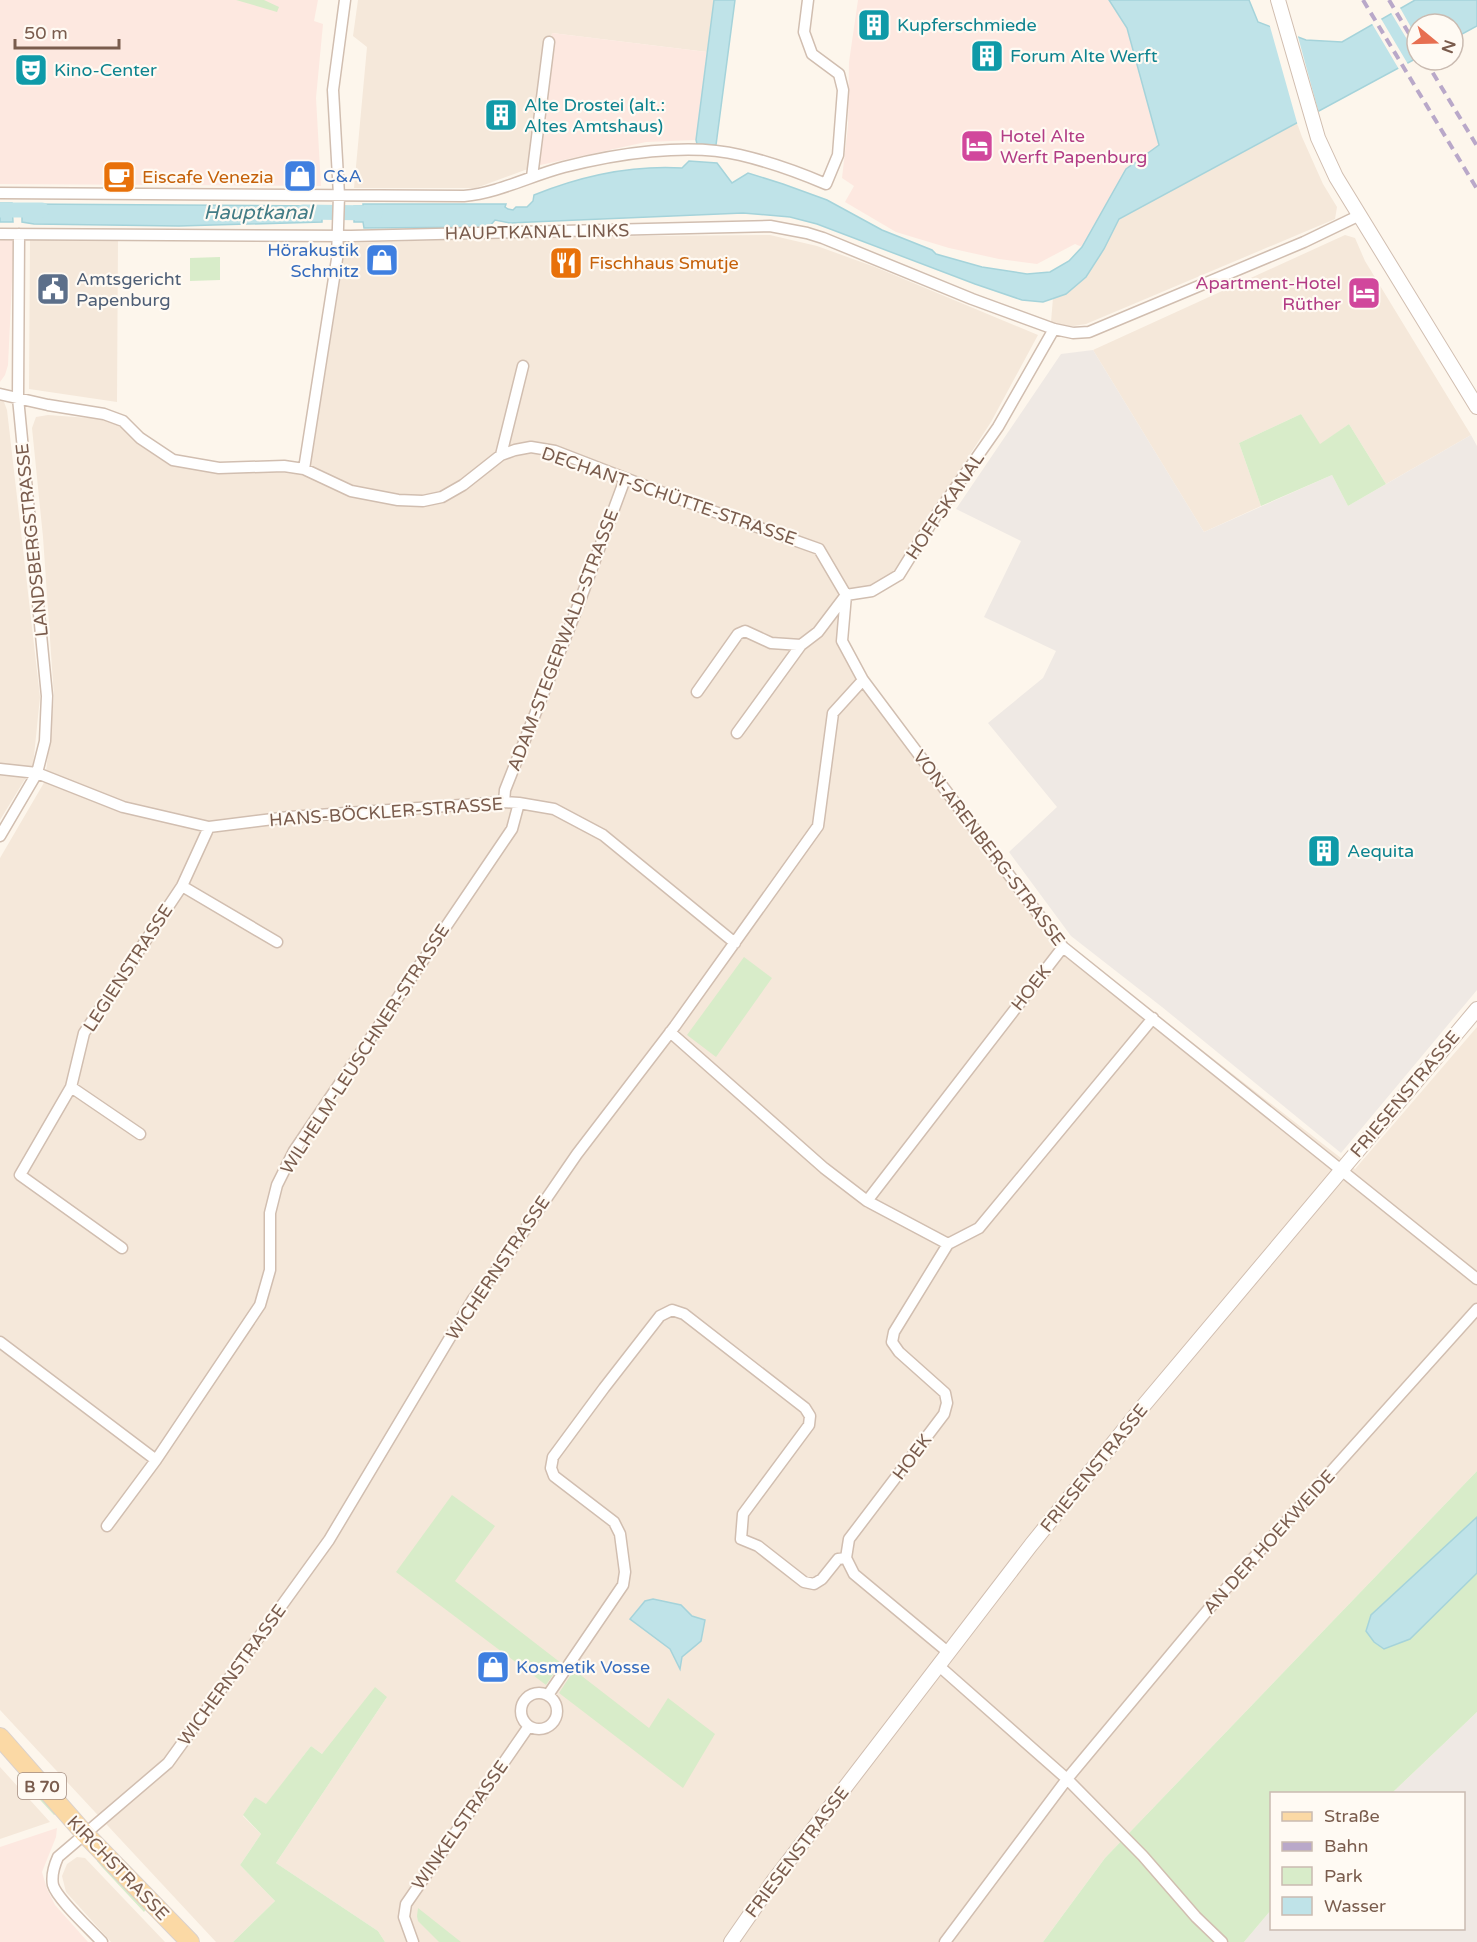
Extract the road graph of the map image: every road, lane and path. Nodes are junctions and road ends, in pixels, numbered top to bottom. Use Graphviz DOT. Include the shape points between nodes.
graph roads {
  1 [pos="345,0"];
  2 [pos="808,0"];
  3 [pos="1280,7"];
  4 [pos="549,42"];
  5 [pos="532,177"];
  6 [pos="0,193"];
  7 [pos="338,200"];
  8 [pos="1360,215"];
  9 [pos="0,234"];
  10 [pos="19,234"];
  11 [pos="338,236"];
  12 [pos="1054,329"];
  13 [pos="523,366"];
  14 [pos="0,394"];
  15 [pos="18,398"];
  16 [pos="1477,407"];
  17 [pos="501,455"];
  18 [pos="304,469"];
  19 [pos="625,479"];
  20 [pos="846,595"];
  21 [pos="801,645"];
  22 [pos="863,680"];
  23 [pos="697,692"];
  24 [pos="737,733"];
  25 [pos="0,769"];
  26 [pos="37,773"];
  27 [pos="504,802"];
  28 [pos="519,803"];
  29 [pos="209,827"];
  30 [pos="0,836"];
  31 [pos="182,886"];
  32 [pos="277,942"];
  33 [pos="735,943"];
  34 [pos="1063,947"];
  35 [pos="1477,1009"];
  36 [pos="1153,1018"];
  37 [pos="670,1032"];
  38 [pos="71,1087"];
  39 [pos="140,1134"];
  40 [pos="1342,1170"];
  41 [pos="867,1201"];
  42 [pos="948,1244"];
  43 [pos="122,1248"];
  44 [pos="1477,1279"];
  45 [pos="1477,1309"];
  46 [pos="0,1342"];
  47 [pos="156,1460"];
  48 [pos="107,1526"];
  49 [pos="846,1558"];
  50 [pos="949,1653"];
  51 [pos="939,1666"];
  52 [pos="548,1695"];
  53 [pos="529,1726"];
  54 [pos="0,1737"];
  55 [pos="1067,1779"];
  56 [pos="85,1834"];
  57 [pos="408,1928"];
  58 [pos="102,1942"];
  59 [pos="190,1942"];
  60 [pos="413,1942"];
  61 [pos="420,1942"];
  62 [pos="731,1942"];
  63 [pos="945,1942"];
  64 [pos="1222,1942"];
  1 -- 7 [label="street" via="333,90"];
  2 -- 5 [label="street" via="804,32 812,54 839,74 843,90 838,155 826,184 738,154 697,150 646,152"];
  3 -- 8 [label="street" via="1318,138"];
  4 -- 5 [label="street"];
  5 -- 7 [label="street" via="484,194"];
  6 -- 7 [label="street"];
  7 -- 11 [label="street"];
  8 -- 12 [label="street, HAUPTKANAL LINKS" via="1089,332"];
  8 -- 16 [label="street"];
  9 -- 10 [label="street, HAUPTKANAL LINKS"];
  10 -- 11 [label="street, HAUPTKANAL LINKS"];
  10 -- 15 [label="street, LANDSBERGSTRASSE"];
  11 -- 12 [label="street, HAUPTKANAL LINKS" via="770,226 823,238"];
  11 -- 18 [label="street"];
  12 -- 20 [label="street, HOFFSKANAL" via="998,427 899,575 872,591"];
  13 -- 17 [label="street"];
  14 -- 15 [label="street, DECHANT-SCHÜTTE-STRASSE"];
  15 -- 18 [label="street, DECHANT-SCHÜTTE-STRASSE" via="123,421 173,459 219,468"];
  15 -- 26 [label="street, LANDSBERGSTRASSE" via="47,696 45,741"];
  17 -- 18 [label="street, DECHANT-SCHÜTTE-STRASSE" via="463,485 442,497 423,501 351,491"];
  17 -- 19 [label="street, DECHANT-SCHÜTTE-STRASSE" via="531,447 555,452"];
  19 -- 20 [label="street, DECHANT-SCHÜTTE-STRASSE" via="819,549"];
  19 -- 27 [label="street, ADAM-STEGERWALD-STRASSE" via="505,790"];
  20 -- 21 [label="street" via="818,632"];
  20 -- 22 [label="street, VON-ARENBERG-STRASSE" via="842,641"];
  21 -- 23 [label="street" via="771,643 745,632 738,634"];
  21 -- 24 [label="street"];
  22 -- 33 [label="street, WICHERNSTRASSE" via="834,712 818,826"];
  22 -- 34 [label="street, VON-ARENBERG-STRASSE"];
  25 -- 26 [label="street, HANS-BÖCKLER-STRASSE"];
  26 -- 29 [label="street, HANS-BÖCKLER-STRASSE" via="123,807"];
  26 -- 30 [label="street, LANDSBERGSTRASSE"];
  27 -- 28 [label="street, HANS-BÖCKLER-STRASSE"];
  27 -- 29 [label="street, HANS-BÖCKLER-STRASSE" via="289,817"];
  28 -- 33 [label="street, HANS-BÖCKLER-STRASSE" via="554,810 603,835"];
  28 -- 47 [label="street, WILHELM-LEUSCHNER-STRASSE" via="512,829 294,1151 277,1185 270,1213 270,1270 260,1305"];
  29 -- 31 [label="street, LEGIENSTRASSE"];
  31 -- 32 [label="street, LEGIENSTRASSE"];
  31 -- 38 [label="street, LEGIENSTRASSE" via="84,1033"];
  33 -- 37 [label="street, WICHERNSTRASSE"];
  34 -- 36 [label="street, VON-ARENBERG-STRASSE"];
  34 -- 41 [label="street, HOEK"];
  35 -- 40 [label="street, FRIESENSTRASSE"];
  36 -- 40 [label="street, VON-ARENBERG-STRASSE"];
  36 -- 42 [label="street" via="979,1228"];
  37 -- 41 [label="street"];
  37 -- 56 [label="street, WICHERNSTRASSE" via="473,1299 329,1540 168,1763"];
  38 -- 39 [label="street"];
  38 -- 43 [label="street, LEGIENSTRASSE" via="20,1175"];
  40 -- 44 [label="street"];
  40 -- 50 [label="street, FRIESENSTRASSE" via="1031,1545"];
  41 -- 42 [label="street"];
  42 -- 49 [label="street, HOEK" via="894,1332 892,1342 945,1393 944,1414 849,1539"];
  45 -- 55 [label="street, AN DER HOEKWEIDE" via="1222,1593"];
  46 -- 47 [label="street"];
  47 -- 48 [label="street, WILHELM-LEUSCHNER-STRASSE"];
  49 -- 50 [label="street" via="854,1574"];
  49 -- 52 [label="street" via="838,1559 814,1584 804,1582 758,1546 741,1539 743,1514 809,1425 810,1416 805,1408 684,1314 672,1310 660,1317 553,1457 554,1476 614,1522 620,1534 625,1572 623,1585"];
  50 -- 51 [label="street, FRIESENSTRASSE"];
  51 -- 55 [label="street"];
  51 -- 62 [label="street, FRIESENSTRASSE"];
  52 -- 53 [label="street" via="530,1695 522,1704 522,1716"];
  52 -- 53 [label="street" via="557,1708 555,1720 546,1728"];
  53 -- 57 [label="street, WINKELSTRASSE" via="406,1904 404,1917"];
  54 -- 56 [label="main road, KIRCHSTRASSE / B 70"];
  55 -- 63 [label="street, AN DER HOEKWEIDE"];
  55 -- 64 [label="street"];
  56 -- 58 [label="street, WICHERNSTRASSE" via="58,1857 52,1871 53,1885"];
  56 -- 59 [label="main road, KIRCHSTRASSE / B 70"];
  57 -- 60 [label="street, WINKELSTRASSE"];
  57 -- 61 [label="street"];
}
